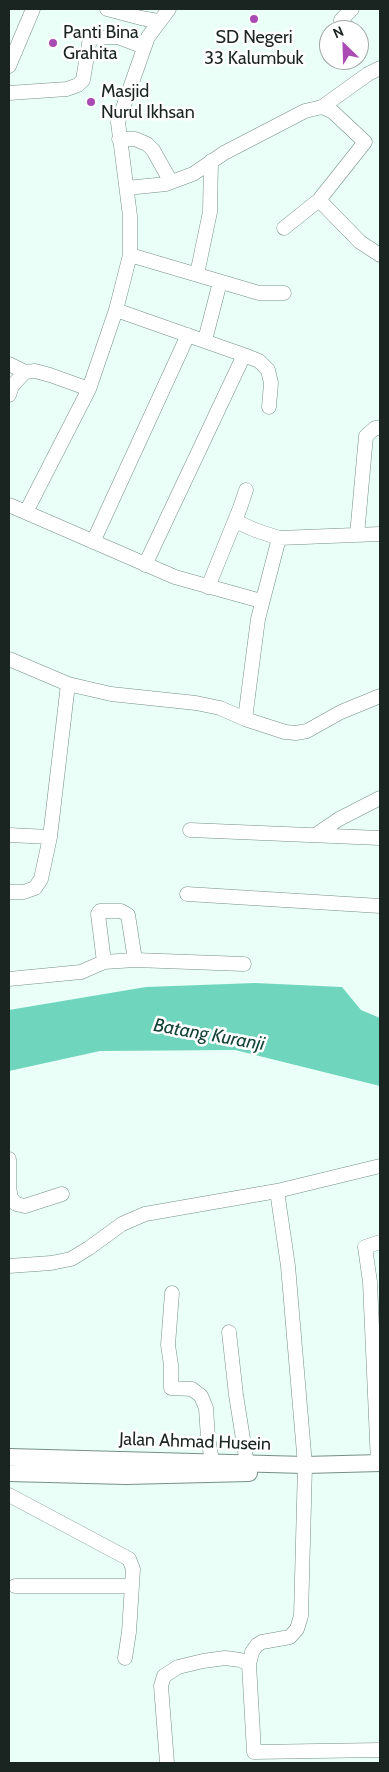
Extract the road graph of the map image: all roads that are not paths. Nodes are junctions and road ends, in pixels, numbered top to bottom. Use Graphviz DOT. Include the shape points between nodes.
graph roads {
  1 [pos="33,9"];
  2 [pos="107,9"];
  3 [pos="169,9"];
  4 [pos="352,9"];
  5 [pos="122,13"];
  6 [pos="342,20"];
  7 [pos="158,21"];
  8 [pos="118,37"];
  9 [pos="144,48"];
  10 [pos="9,66"];
  11 [pos="380,68"];
  12 [pos="9,93"];
  13 [pos="322,107"];
  14 [pos="119,139"];
  15 [pos="211,161"];
  16 [pos="170,182"];
  17 [pos="126,188"];
  18 [pos="319,200"];
  19 [pos="284,228"];
  20 [pos="130,255"];
  21 [pos="380,255"];
  22 [pos="197,274"];
  23 [pos="220,282"];
  24 [pos="284,293"];
  25 [pos="116,310"];
  26 [pos="188,335"];
  27 [pos="205,340"];
  28 [pos="244,355"];
  29 [pos="9,364"];
  30 [pos="25,372"];
  31 [pos="89,388"];
  32 [pos="9,395"];
  33 [pos="269,407"];
  34 [pos="380,428"];
  35 [pos="246,490"];
  36 [pos="9,505"];
  37 [pos="26,512"];
  38 [pos="235,521"];
  39 [pos="380,534"];
  40 [pos="357,535"];
  41 [pos="279,538"];
  42 [pos="93,542"];
  43 [pos="145,565"];
  44 [pos="208,587"];
  45 [pos="262,601"];
  46 [pos="9,659"];
  47 [pos="68,684"];
  48 [pos="380,696"];
  49 [pos="245,719"];
  50 [pos="380,798"];
  51 [pos="190,830"];
  52 [pos="317,834"];
  53 [pos="9,835"];
  54 [pos="50,837"];
  55 [pos="380,838"];
  56 [pos="9,892"];
  57 [pos="187,894"];
  58 [pos="380,906"];
  59 [pos="135,960"];
  60 [pos="104,962"];
  61 [pos="244,964"];
  62 [pos="9,979"];
  63 [pos="9,1159"];
  64 [pos="380,1166"];
  65 [pos="277,1191"];
  66 [pos="62,1194"];
  67 [pos="380,1242"];
  68 [pos="9,1266"];
  69 [pos="172,1292"];
  70 [pos="229,1332"];
  71 [pos="9,1456"];
  72 [pos="212,1462"];
  73 [pos="247,1464"];
  74 [pos="379,1465"];
  75 [pos="304,1468"];
  76 [pos="9,1472"];
  77 [pos="9,1495"];
  78 [pos="14,1586"];
  79 [pos="132,1586"];
  80 [pos="125,1658"];
  81 [pos="249,1664"];
  82 [pos="380,1750"];
  83 [pos="253,1758"];
  84 [pos="167,1763"];
  1 -- 10 [label="street"];
  2 -- 5 [label="street"];
  3 -- 7 [label="street"];
  4 -- 6 [label="street"];
  5 -- 7 [label="street"];
  5 -- 8 [label="street"];
  7 -- 9 [label="street"];
  8 -- 9 [label="street"];
  8 -- 12 [label="street" via="90,38 83,80 78,86"];
  9 -- 14 [label="street" via="118,122"];
  11 -- 13 [label="street"];
  13 -- 15 [label="street" via="305,111"];
  13 -- 18 [label="street" via="333,112 365,142"];
  14 -- 16 [label="street" via="135,139 147,144 154,150"];
  14 -- 17 [label="street"];
  15 -- 16 [label="street" via="193,174"];
  15 -- 22 [label="street" via="210,212"];
  16 -- 17 [label="street"];
  17 -- 20 [label="street"];
  18 -- 19 [label="street"];
  18 -- 21 [label="street" via="360,242"];
  20 -- 22 [label="street"];
  20 -- 25 [label="street"];
  22 -- 23 [label="street"];
  23 -- 24 [label="street" via="259,293"];
  23 -- 27 [label="street"];
  25 -- 26 [label="street"];
  25 -- 31 [label="street"];
  26 -- 27 [label="street"];
  26 -- 42 [label="street"];
  27 -- 28 [label="street"];
  28 -- 33 [label="street" via="268,370 271,383"];
  28 -- 43 [label="street"];
  29 -- 30 [label="street"];
  30 -- 31 [label="street" via="35,371"];
  30 -- 32 [label="street" via="12,386"];
  31 -- 37 [label="street"];
  34 -- 40 [label="street" via="366,436"];
  35 -- 38 [label="street"];
  36 -- 37 [label="street"];
  37 -- 42 [label="street"];
  38 -- 41 [label="street"];
  38 -- 44 [label="street"];
  39 -- 40 [label="street"];
  40 -- 41 [label="street"];
  41 -- 45 [label="street"];
  42 -- 43 [label="street"];
  43 -- 44 [label="street"];
  44 -- 45 [label="street"];
  45 -- 49 [label="street"];
  46 -- 47 [label="street"];
  47 -- 49 [label="street" via="111,694 196,703 220,708"];
  47 -- 54 [label="street"];
  48 -- 49 [label="street" via="307,731 296,733"];
  50 -- 52 [label="street"];
  51 -- 52 [label="street"];
  52 -- 55 [label="street"];
  53 -- 54 [label="street"];
  54 -- 56 [label="street" via="41,879 35,888"];
  57 -- 58 [label="street"];
  59 -- 60 [label="street"];
  59 -- 60 [label="street" via="128,915 121,911 100,911"];
  59 -- 61 [label="street"];
  60 -- 62 [label="street" via="81,972"];
  63 -- 66 [label="street" via="9,1186 16,1204 25,1206"];
  64 -- 65 [label="street"];
  65 -- 68 [label="street" via="145,1214 122,1224 71,1259"];
  65 -- 75 [label="street" via="290,1284"];
  67 -- 74 [label="street" via="365,1247 370,1282"];
  69 -- 72 [label="street" via="168,1351 170,1388 192,1389 201,1396 206,1408"];
  70 -- 73 [label="street"];
  71 -- 72 [label="main road, Jalan Ahmad Husein"];
  72 -- 73 [label="main road, Jalan Ahmad Husein"];
  73 -- 75 [label="main road, Jalan Ahmad Husein"];
  74 -- 75 [label="main road, Jalan Ahmad Husein"];
  75 -- 76 [label="main road, Jalan Ahmad Husein" via="126,1476"];
  75 -- 81 [label="street" via="301,1616 293,1635 257,1645"];
  77 -- 79 [label="street" via="129,1559 133,1569"];
  78 -- 79 [label="street"];
  79 -- 80 [label="street"];
  81 -- 83 [label="street"];
  81 -- 84 [label="street" via="224,1658 178,1667 164,1676 161,1686"];
  82 -- 83 [label="street"];
}
